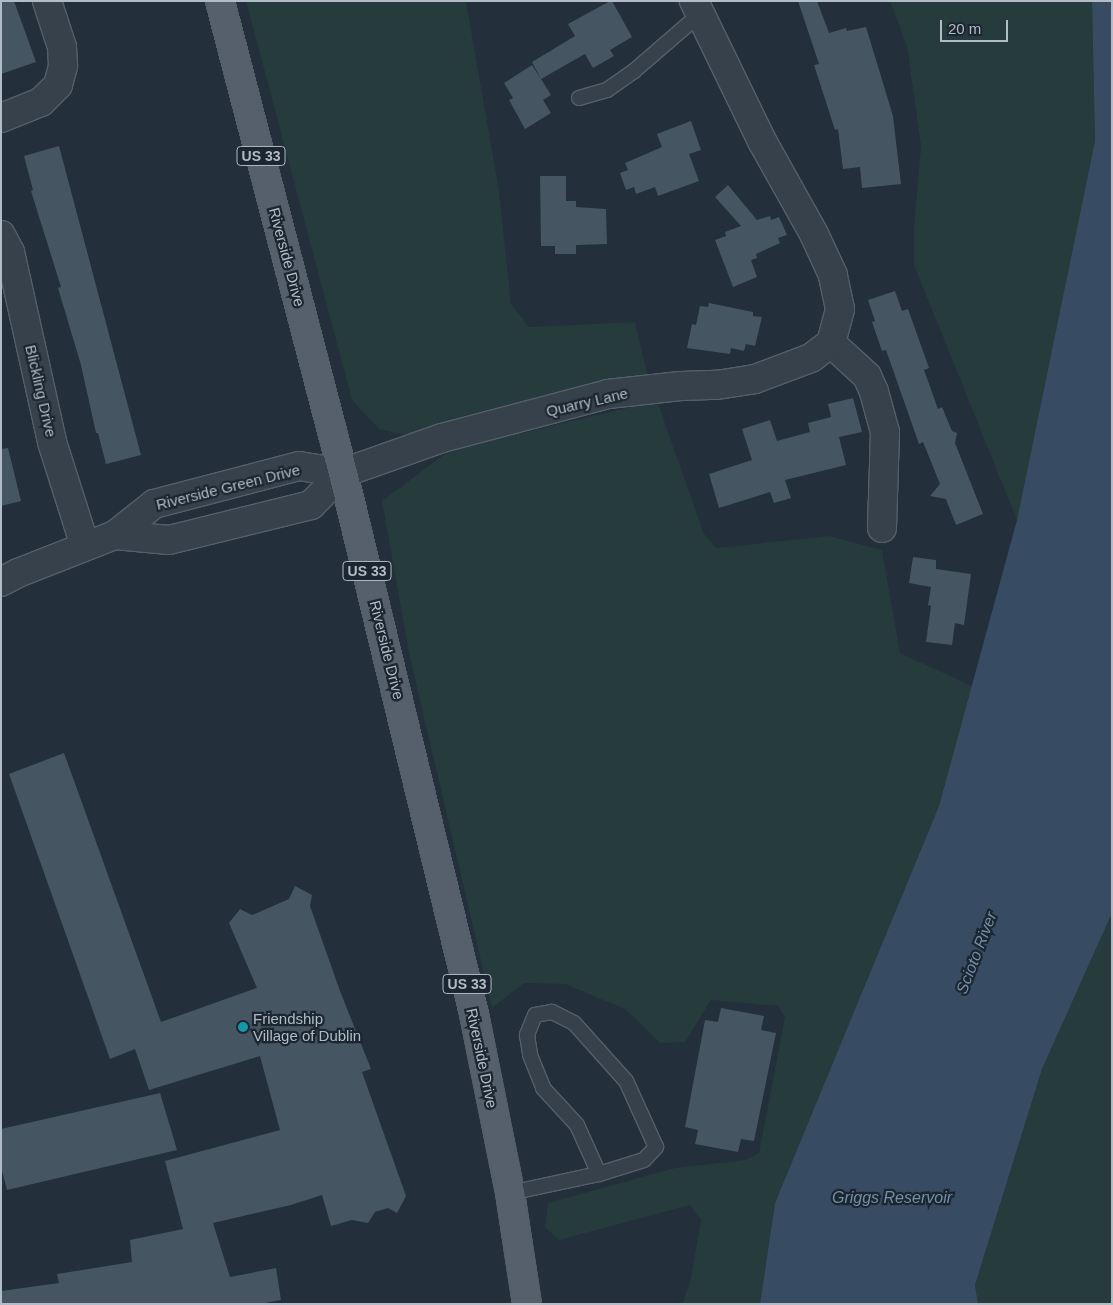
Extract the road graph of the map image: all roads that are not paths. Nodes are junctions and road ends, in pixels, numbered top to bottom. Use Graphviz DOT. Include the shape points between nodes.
graph roads {
  1 [pos="47,1"];
  2 [pos="220,1"];
  3 [pos="697,8"];
  4 [pos="579,98"];
  5 [pos="1,118"];
  6 [pos="1,235"];
  7 [pos="830,343"];
  8 [pos="343,473"];
  9 [pos="882,528"];
  10 [pos="115,535"];
  11 [pos="85,546"];
  12 [pos="1,582"];
  13 [pos="599,1174"];
  14 [pos="510,1193"];
  15 [pos="527,1304"];
  1 -- 5 [label="street" via="62,47 63,66 58,85 41,102"];
  2 -- 8 [label="main road, Riverside Drive / US 33"];
  3 -- 4 [label="lane" via="634,71 607,90"];
  3 -- 7 [label="street" via="833,275 840,309"];
  6 -- 11 [label="street, Blickling Drive" via="10,252 52,442"];
  7 -- 8 [label="street, Quarry Lane" via="811,358 755,379 608,394 442,438"];
  7 -- 9 [label="street" via="867,376 881,416 885,432"];
  8 -- 10 [label="street, Riverside Green Drive" via="299,466 154,504"];
  8 -- 10 [label="street, Riverside Green Drive" via="311,506 168,540"];
  8 -- 14 [label="main road, Riverside Drive / US 33" via="474,1014"];
  10 -- 11 [label="street, Riverside Green Drive"];
  11 -- 12 [label="street, Riverside Green Drive"];
  13 -- 13 [label="lane" via="644,1160 656,1147 626,1081 574,1022 552,1012 535,1015 527,1034 530,1055 543,1088 578,1125"];
  13 -- 14 [label="lane"];
  14 -- 15 [label="main road, Riverside Drive / US 33"];
}
